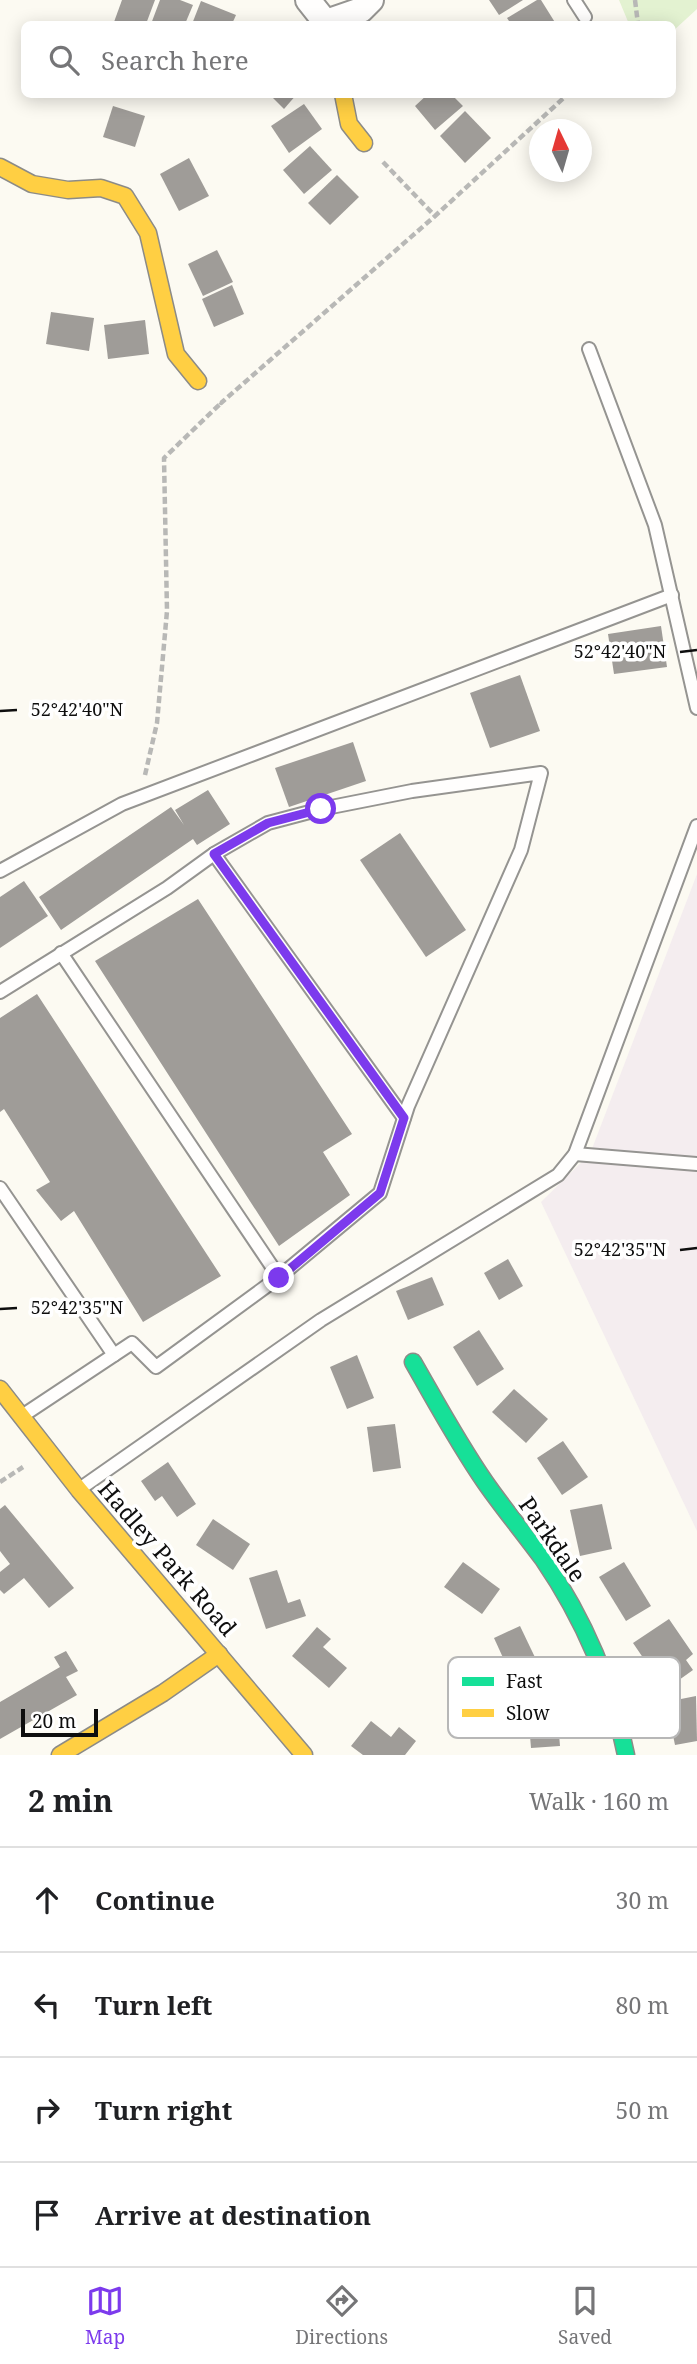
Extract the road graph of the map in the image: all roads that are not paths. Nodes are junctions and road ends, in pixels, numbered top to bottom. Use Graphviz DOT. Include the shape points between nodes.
graph roads {
  1 [pos="308,0"];
  2 [pos="371,0"];
  3 [pos="574,0"];
  4 [pos="585,17"];
  5 [pos="324,21"];
  6 [pos="331,21"];
  7 [pos="344,98"];
  8 [pos="364,144"];
  9 [pos="0,167"];
  10 [pos="589,348"];
  11 [pos="198,381"];
  12 [pos="672,595"];
  13 [pos="697,708"];
  14 [pos="697,826"];
  15 [pos="214,854"];
  16 [pos="0,871"];
  17 [pos="61,953"];
  18 [pos="0,992"];
  19 [pos="404,1118"];
  20 [pos="575,1154"];
  21 [pos="697,1164"];
  22 [pos="0,1188"];
  23 [pos="279,1278"];
  24 [pos="114,1355"];
  25 [pos="414,1362"];
  26 [pos="0,1389"];
  27 [pos="21,1416"];
  28 [pos="79,1490"];
  29 [pos="219,1654"];
  30 [pos="596,1657"];
  31 [pos="60,1755"];
  32 [pos="304,1755"];
  1 -- 5 [label="street"];
  2 -- 6 [label="street" via="361,10"];
  3 -- 4 [label="lane"];
  7 -- 8 [label="street" via="349,124"];
  9 -- 11 [label="street" via="32,184 68,190 101,188 125,196 148,233 176,354"];
  10 -- 12 [label="lane" via="655,525"];
  12 -- 13 [label="lane"];
  12 -- 16 [label="lane" via="122,804"];
  14 -- 20 [label="lane"];
  15 -- 17 [label="lane"];
  15 -- 19 [label="lane"];
  15 -- 19 [label="lane" via="268,823 321,809 541,773 521,849"];
  17 -- 18 [label="lane"];
  17 -- 23 [label="lane"];
  19 -- 23 [label="lane" via="380,1193"];
  20 -- 21 [label="lane"];
  20 -- 28 [label="lane" via="558,1175 321,1320"];
  22 -- 24 [label="lane"];
  23 -- 24 [label="lane" via="156,1367 132,1343"];
  24 -- 27 [label="lane"];
  25 -- 30 [label="street, Parkdale" via="461,1445 543,1562"];
  26 -- 27 [label="street, Hadley Park Road"];
  27 -- 28 [label="street, Hadley Park Road"];
  28 -- 29 [label="street, Hadley Park Road"];
  29 -- 31 [label="street"];
  29 -- 32 [label="street, Hadley Park Road"];
}
